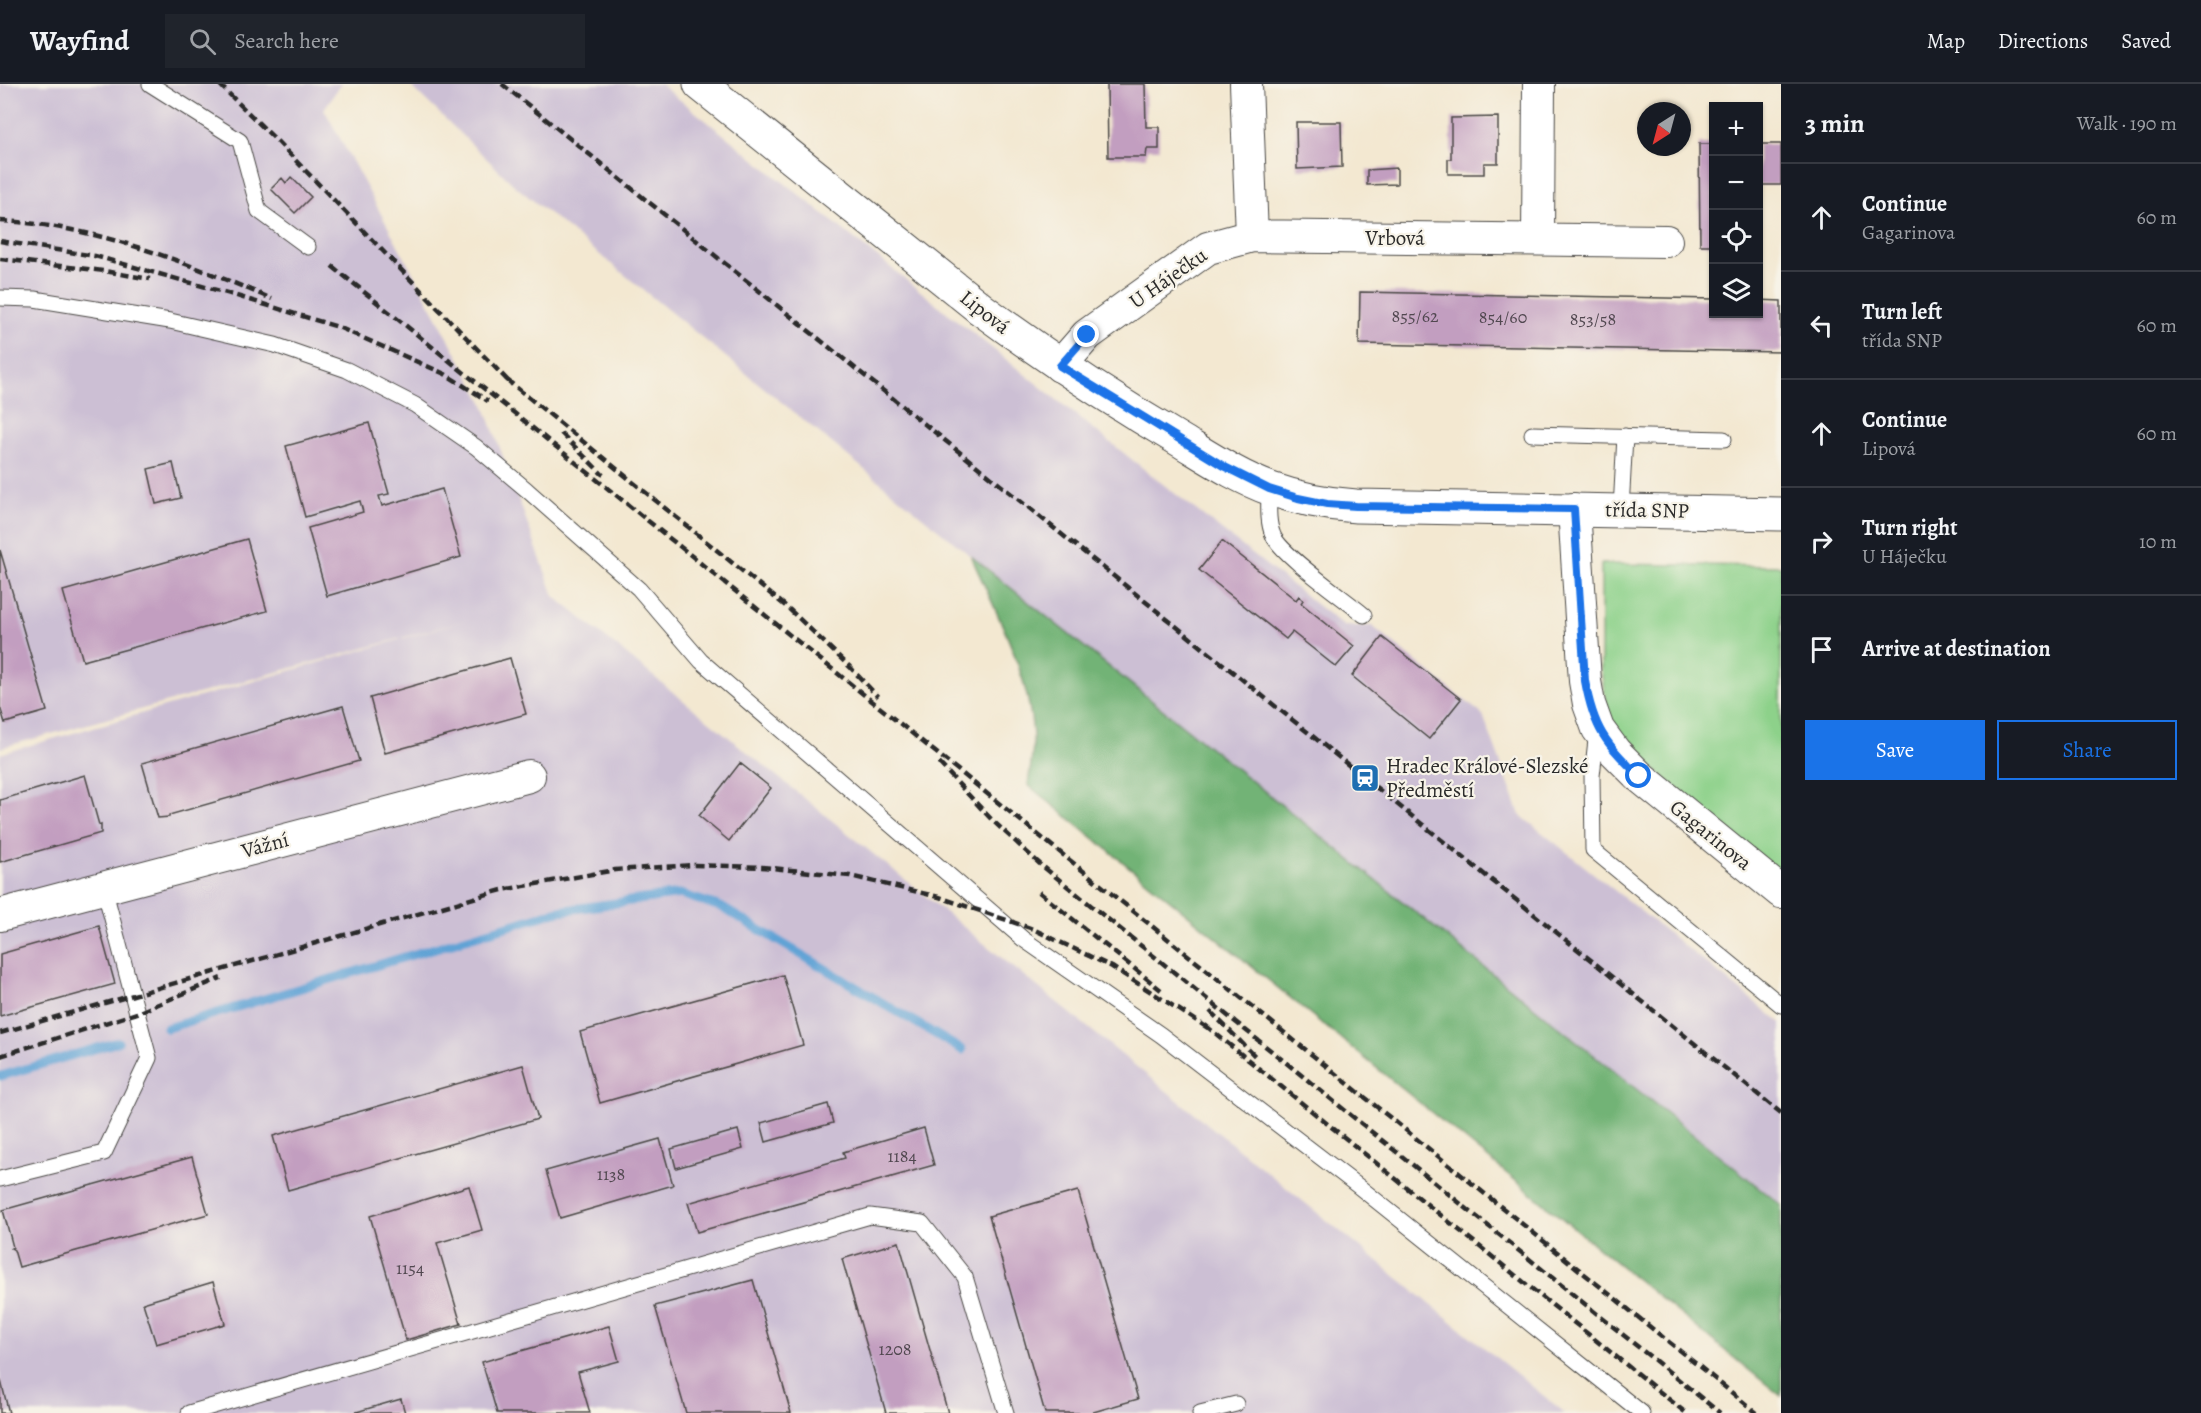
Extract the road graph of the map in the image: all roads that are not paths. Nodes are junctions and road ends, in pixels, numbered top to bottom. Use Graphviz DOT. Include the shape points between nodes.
graph roads {
  1 [pos="150,84"];
  2 [pos="700,84"];
  3 [pos="1246,84"];
  4 [pos="1539,84"];
  5 [pos="1252,236"];
  6 [pos="1538,238"];
  7 [pos="1666,241"];
  8 [pos="308,247"];
  9 [pos="0,298"];
  10 [pos="1060,366"];
  11 [pos="1532,434"];
  12 [pos="1625,436"];
  13 [pos="1724,439"];
  14 [pos="1283,493"];
  15 [pos="1574,509"];
  16 [pos="1622,509"];
  17 [pos="1781,513"];
  18 [pos="1364,615"];
  19 [pos="1598,729"];
  20 [pos="529,776"];
  21 [pos="104,888"];
  22 [pos="1781,892"];
  23 [pos="0,915"];
  24 [pos="1781,1005"];
  25 [pos="0,1179"];
  26 [pos="1236,1404"];
  27 [pos="189,1413"];
  28 [pos="1006,1413"];
  29 [pos="1200,1413"];
  30 [pos="1642,1413"];
  1 -- 8 [label="lane" via="240,141 259,211"];
  2 -- 10 [label="street, Lipová" via="981,309"];
  3 -- 5 [label="street"];
  4 -- 6 [label="street"];
  5 -- 6 [label="street, Vrbová"];
  5 -- 10 [label="street, U Háječku" via="1208,248 1087,335"];
  6 -- 7 [label="street, Vrbová"];
  9 -- 30 [label="lane" via="34,299 170,321 275,345 347,370 424,411 476,447 527,490 639,589 700,661 1023,939 1171,1043 1358,1186"];
  10 -- 14 [label="street, Lipová" via="1216,462"];
  11 -- 12 [label="lane"];
  12 -- 13 [label="lane"];
  12 -- 16 [label="lane"];
  14 -- 15 [label="street, třída SNP" via="1327,504 1356,506"];
  14 -- 18 [label="lane" via="1269,516 1273,536 1286,552"];
  15 -- 16 [label="street, třída SNP"];
  15 -- 19 [label="street, Gagarinova" via="1585,681"];
  16 -- 17 [label="street, třída SNP"];
  19 -- 22 [label="street, Gagarinova" via="1639,776"];
  19 -- 24 [label="lane" via="1592,776 1593,850"];
  20 -- 21 [label="street, Vážní"];
  21 -- 23 [label="street, Vážní"];
  21 -- 25 [label="lane" via="148,1058 104,1153"];
  26 -- 29 [label="lane"];
  27 -- 28 [label="lane" via="870,1216 922,1222 965,1277"];
}
